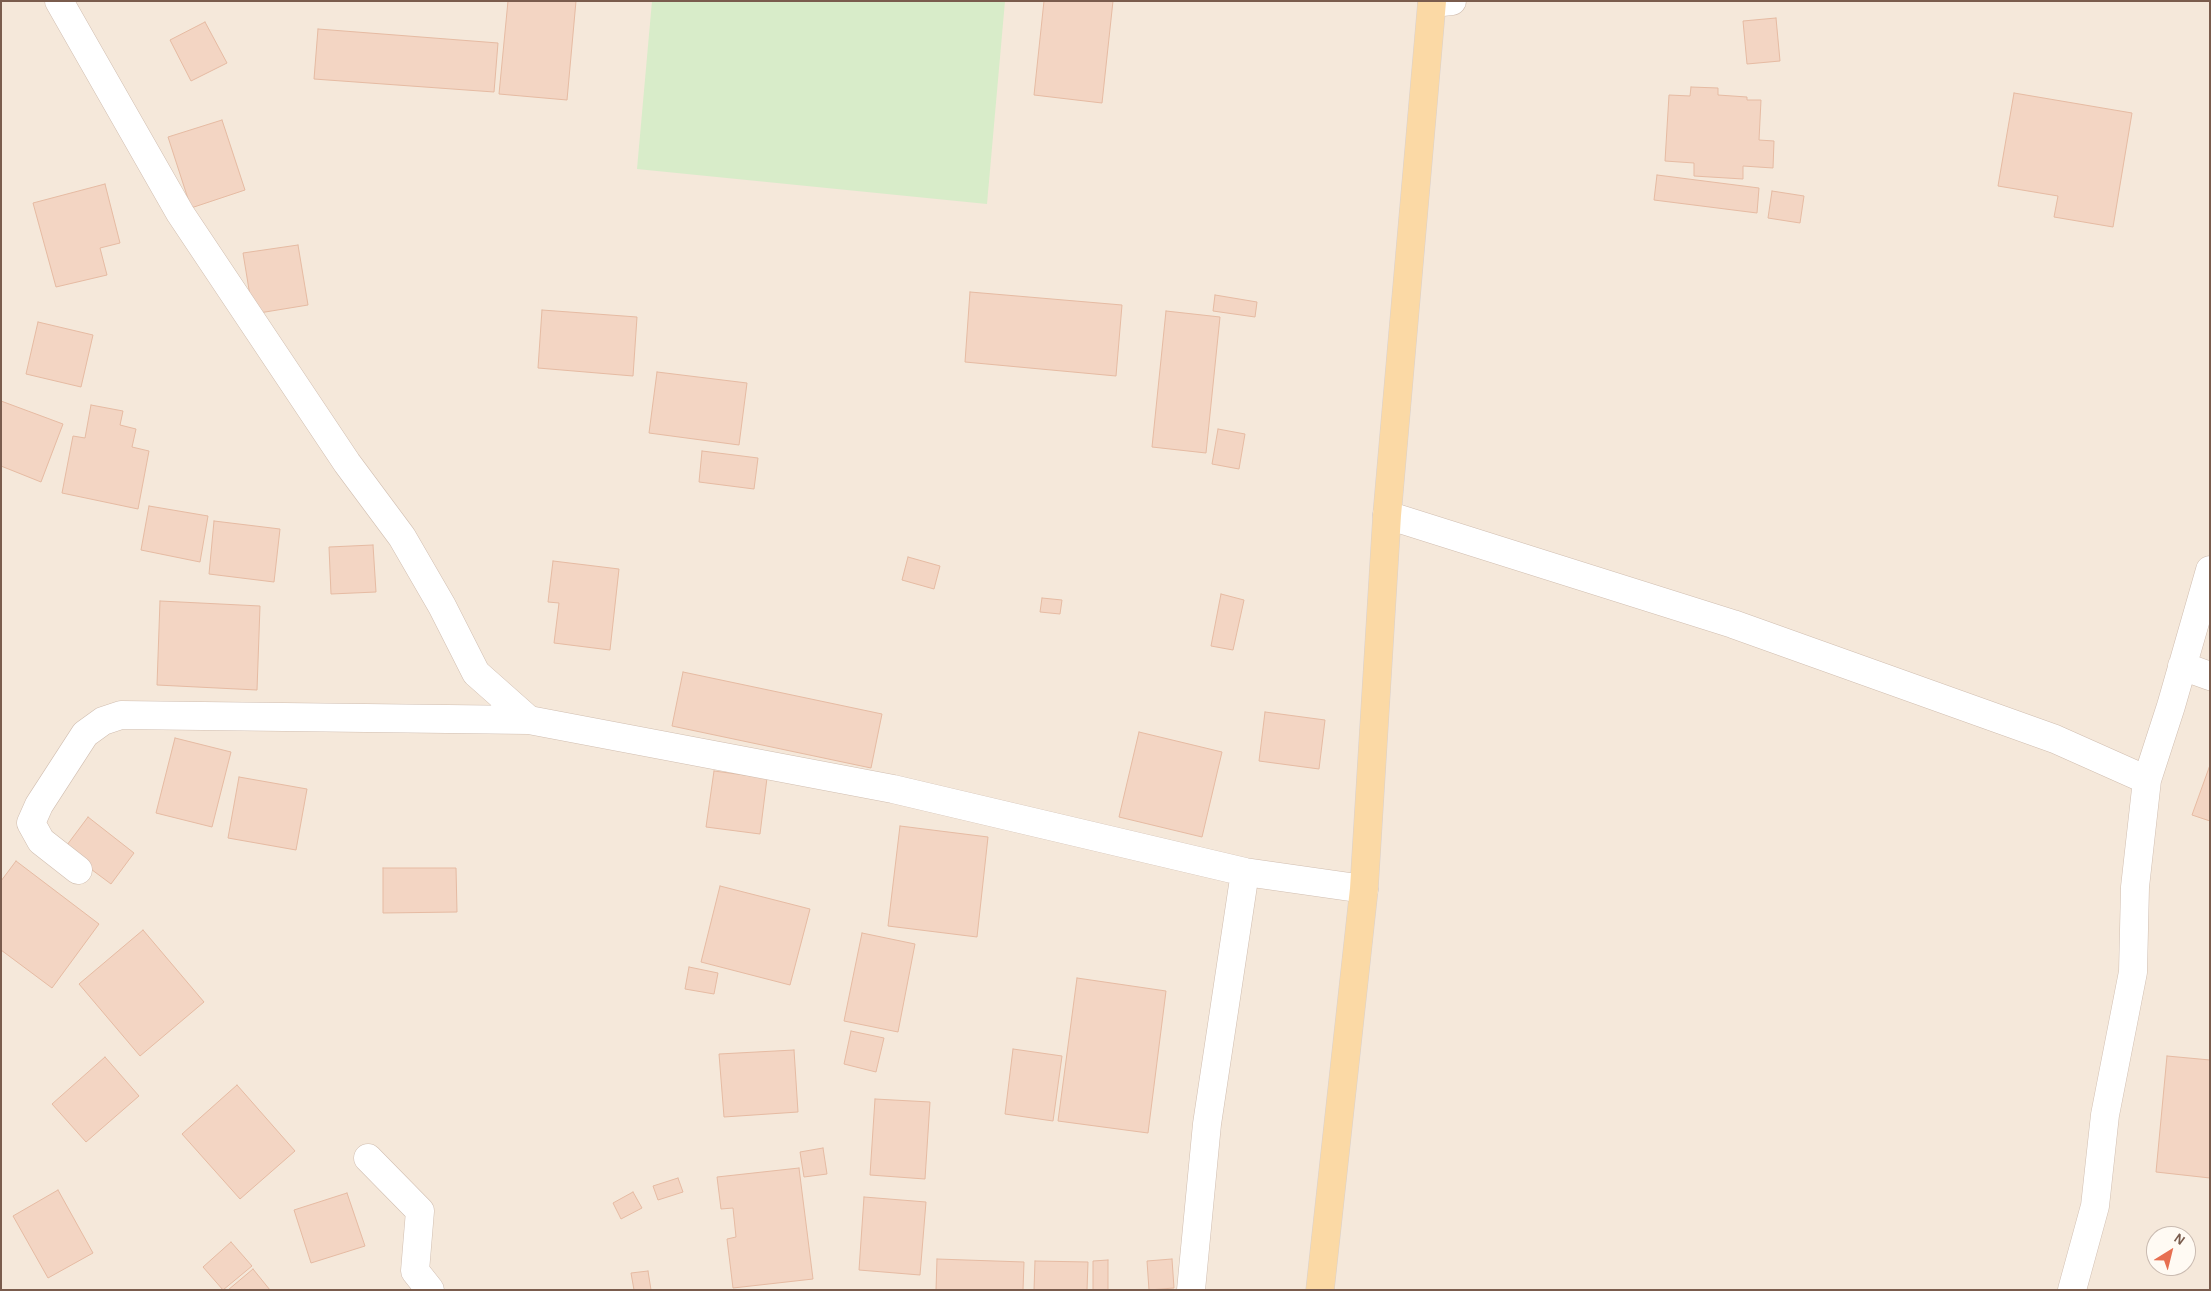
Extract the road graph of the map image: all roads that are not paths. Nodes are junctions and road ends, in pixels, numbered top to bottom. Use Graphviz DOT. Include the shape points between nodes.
graph roads {
  1 [pos="59,1"];
  2 [pos="1438,2"];
  3 [pos="1387,515"];
  4 [pos="2210,570"];
  5 [pos="2182,666"];
  6 [pos="2210,676"];
  7 [pos="529,720"];
  8 [pos="2147,780"];
  9 [pos="78,870"];
  10 [pos="1245,872"];
  11 [pos="1364,889"];
  12 [pos="368,1158"];
  13 [pos="430,1290"];
  14 [pos="1191,1290"];
  15 [pos="1320,1290"];
  16 [pos="2072,1290"];
  1 -- 7 [label="street" via="180,213 347,463 402,537 476,673"];
  2 -- 3 [label="main road"];
  3 -- 8 [label="street" via="1733,624 2055,738"];
  3 -- 11 [label="main road"];
  4 -- 5 [label="street"];
  5 -- 6 [label="street"];
  5 -- 8 [label="street"];
  7 -- 9 [label="street" via="121,715 102,721 85,734 31,823 40,841"];
  7 -- 10 [label="street" via="893,789"];
  8 -- 16 [label="street" via="2135,887 2133,972 2105,1115 2096,1206"];
  10 -- 11 [label="street"];
  10 -- 14 [label="street" via="1207,1124"];
  11 -- 15 [label="main road"];
  12 -- 13 [label="street" via="420,1211 415,1271"];
}
